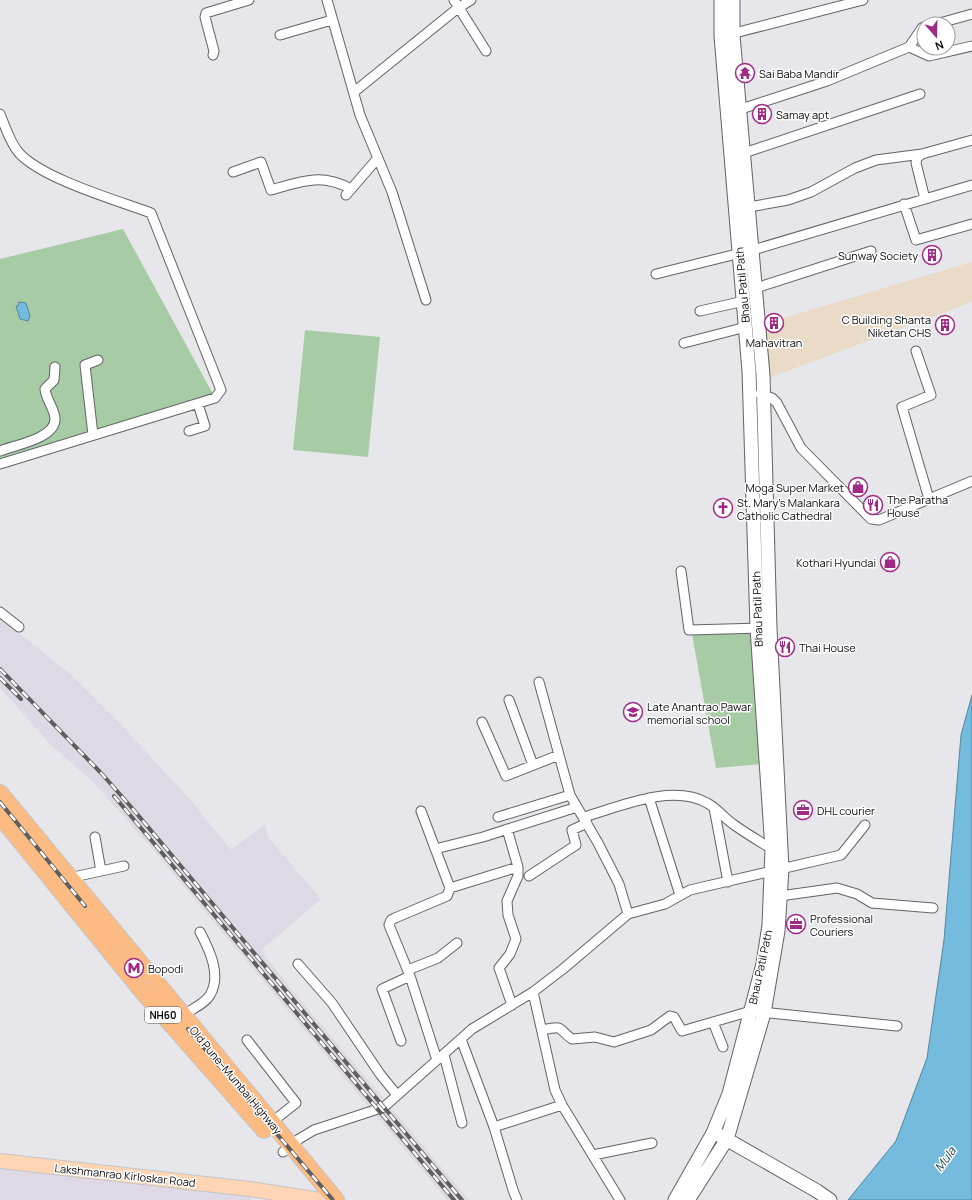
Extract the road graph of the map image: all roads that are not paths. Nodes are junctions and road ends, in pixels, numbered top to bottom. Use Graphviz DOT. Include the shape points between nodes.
graph roads {
  1 [pos="249,0"];
  2 [pos="327,0"];
  3 [pos="471,0"];
  4 [pos="721,0"];
  5 [pos="733,0"];
  6 [pos="863,0"];
  7 [pos="456,4"];
  8 [pos="972,14"];
  9 [pos="956,18"];
  10 [pos="332,20"];
  11 [pos="280,35"];
  12 [pos="727,35"];
  13 [pos="916,38"];
  14 [pos="972,46"];
  15 [pos="909,47"];
  16 [pos="486,51"];
  17 [pos="213,55"];
  18 [pos="354,92"];
  19 [pos="920,94"];
  20 [pos="734,111"];
  21 [pos="0,114"];
  22 [pos="972,140"];
  23 [pos="744,153"];
  24 [pos="922,154"];
  25 [pos="377,159"];
  26 [pos="233,172"];
  27 [pos="972,185"];
  28 [pos="925,198"];
  29 [pos="904,204"];
  30 [pos="749,208"];
  31 [pos="972,224"];
  32 [pos="753,250"];
  33 [pos="871,252"];
  34 [pos="740,254"];
  35 [pos="656,274"];
  36 [pos="756,288"];
  37 [pos="426,300"];
  38 [pos="744,300"];
  39 [pos="700,311"];
  40 [pos="746,327"];
  41 [pos="684,343"];
  42 [pos="916,351"];
  43 [pos="98,360"];
  44 [pos="55,368"];
  45 [pos="763,394"];
  46 [pos="750,395"];
  47 [pos="198,404"];
  48 [pos="189,431"];
  49 [pos="93,435"];
  50 [pos="0,451"];
  51 [pos="0,464"];
  52 [pos="972,481"];
  53 [pos="929,499"];
  54 [pos="681,571"];
  55 [pos="0,612"];
  56 [pos="19,628"];
  57 [pos="757,628"];
  58 [pos="770,628"];
  59 [pos="539,682"];
  60 [pos="509,700"];
  61 [pos="482,722"];
  62 [pos="559,755"];
  63 [pos="533,765"];
  64 [pos="0,793"];
  65 [pos="570,795"];
  66 [pos="649,798"];
  67 [pos="577,807"];
  68 [pos="714,808"];
  69 [pos="421,811"];
  70 [pos="0,816"];
  71 [pos="498,817"];
  72 [pos="585,820"];
  73 [pos="865,825"];
  74 [pos="507,829"];
  75 [pos="95,837"];
  76 [pos="435,849"];
  77 [pos="772,849"];
  78 [pos="124,866"];
  79 [pos="518,867"];
  80 [pos="776,870"];
  81 [pos="101,871"];
  82 [pos="529,876"];
  83 [pos="69,878"];
  84 [pos="728,882"];
  85 [pos="450,888"];
  86 [pos="680,895"];
  87 [pos="780,896"];
  88 [pos="933,908"];
  89 [pos="628,914"];
  90 [pos="200,932"];
  91 [pos="457,944"];
  92 [pos="298,964"];
  93 [pos="409,973"];
  94 [pos="533,992"];
  95 [pos="512,1005"];
  96 [pos="751,1011"];
  97 [pos="764,1012"];
  98 [pos="182,1016"];
  99 [pos="713,1022"];
  100 [pos="897,1026"];
  101 [pos="542,1030"];
  102 [pos="461,1039"];
  103 [pos="247,1040"];
  104 [pos="401,1041"];
  105 [pos="723,1047"];
  106 [pos="441,1057"];
  107 [pos="397,1095"];
  108 [pos="562,1105"];
  109 [pos="272,1122"];
  110 [pos="462,1123"];
  111 [pos="494,1126"];
  112 [pos="714,1133"];
  113 [pos="727,1139"];
  114 [pos="652,1143"];
  115 [pos="287,1149"];
  116 [pos="593,1155"];
  117 [pos="0,1161"];
  118 [pos="284,1197"];
  119 [pos="326,1199"];
  120 [pos="517,1200"];
  121 [pos="620,1200"];
  122 [pos="675,1200"];
  123 [pos="688,1200"];
  124 [pos="830,1200"];
  1 -- 17 [label="street" via="206,13"];
  2 -- 10 [label="street"];
  3 -- 7 [label="street"];
  4 -- 12 [label="main road, Bhau Patil Path"];
  5 -- 12 [label="main road, Bhau Patil Path"];
  6 -- 12 [label="street"];
  7 -- 16 [label="street"];
  7 -- 18 [label="street"];
  8 -- 9 [label="street"];
  10 -- 11 [label="street"];
  10 -- 18 [label="street"];
  12 -- 20 [label="main road, Bhau Patil Path"];
  13 -- 15 [label="street"];
  14 -- 15 [label="street" via="929,56"];
  15 -- 20 [label="street" via="827,81"];
  18 -- 25 [label="street"];
  19 -- 23 [label="street"];
  20 -- 23 [label="main road, Bhau Patil Path"];
  20 -- 34 [label="main road, Bhau Patil Path"];
  21 -- 47 [label="street" via="14,146 34,165 101,195 151,213 221,387 219,396"];
  22 -- 24 [label="street"];
  23 -- 30 [label="main road, Bhau Patil Path"];
  24 -- 28 [label="street" via="916,163"];
  24 -- 30 [label="street" via="876,160 855,168 811,192"];
  25 -- 26 [label="street" via="348,192 339,183 322,179 271,190 262,162"];
  25 -- 37 [label="street" via="392,192"];
  27 -- 28 [label="street"];
  28 -- 29 [label="street"];
  29 -- 31 [label="street" via="916,240"];
  29 -- 32 [label="street"];
  30 -- 32 [label="main road, Bhau Patil Path"];
  32 -- 34 [label="street"];
  32 -- 36 [label="main road, Bhau Patil Path"];
  33 -- 36 [label="street"];
  34 -- 35 [label="street"];
  34 -- 38 [label="main road, Bhau Patil Path"];
  36 -- 45 [label="main road, Bhau Patil Path"];
  38 -- 39 [label="street"];
  38 -- 40 [label="main road, Bhau Patil Path"];
  40 -- 41 [label="street"];
  40 -- 46 [label="main road, Bhau Patil Path"];
  42 -- 53 [label="street" via="932,395 902,406"];
  43 -- 49 [label="street" via="85,365"];
  44 -- 50 [label="street" via="54,380 45,389 55,418 54,425 32,441"];
  45 -- 46 [label="street"];
  45 -- 53 [label="street" via="778,403 800,448 871,519 879,520"];
  45 -- 58 [label="main road, Bhau Patil Path"];
  46 -- 57 [label="main road, Bhau Patil Path"];
  47 -- 48 [label="street" via="205,426"];
  47 -- 49 [label="street"];
  49 -- 51 [label="street"];
  52 -- 53 [label="street"];
  54 -- 57 [label="street" via="689,630"];
  55 -- 56 [label="street"];
  57 -- 58 [label="street"];
  57 -- 77 [label="main road, Bhau Patil Path"];
  58 -- 80 [label="main road, Bhau Patil Path"];
  59 -- 62 [label="street"];
  60 -- 63 [label="street"];
  61 -- 63 [label="street" via="506,776"];
  62 -- 63 [label="street"];
  62 -- 65 [label="street"];
  64 -- 83 [label="highway, Old Pune–Mumbai Highway / NH60"];
  65 -- 67 [label="street"];
  65 -- 71 [label="street"];
  66 -- 68 [label="street" via="676,794 691,796"];
  66 -- 72 [label="street"];
  66 -- 86 [label="street"];
  67 -- 72 [label="street"];
  67 -- 74 [label="street"];
  68 -- 77 [label="street" via="733,824"];
  68 -- 84 [label="street"];
  69 -- 76 [label="street"];
  70 -- 115 [label="highway, NH60" via="142,991"];
  72 -- 82 [label="street" via="572,830 576,845"];
  72 -- 89 [label="street" via="619,884"];
  73 -- 80 [label="street" via="841,855"];
  74 -- 76 [label="street"];
  74 -- 79 [label="street"];
  75 -- 81 [label="street"];
  76 -- 85 [label="street"];
  77 -- 80 [label="main road, Bhau Patil Path"];
  78 -- 81 [label="street"];
  79 -- 85 [label="street"];
  79 -- 95 [label="street" via="518,876 507,900 508,915 516,939 510,954 499,968"];
  80 -- 84 [label="street"];
  80 -- 87 [label="main road, Bhau Patil Path"];
  80 -- 96 [label="main road, Bhau Patil Path" via="763,964"];
  81 -- 83 [label="street"];
  83 -- 98 [label="highway, Old Pune–Mumbai Highway / NH60"];
  84 -- 86 [label="street" via="690,890"];
  85 -- 93 [label="street" via="447,896 440,900 390,922"];
  86 -- 89 [label="street" via="665,904"];
  87 -- 88 [label="street" via="837,888 857,894 872,903"];
  87 -- 97 [label="main road, Bhau Patil Path" via="778,931"];
  89 -- 94 [label="street" via="563,970"];
  90 -- 98 [label="street" via="213,962 212,989 209,996"];
  91 -- 93 [label="street" via="438,958"];
  92 -- 107 [label="street" via="332,1003"];
  93 -- 104 [label="street" via="382,989"];
  93 -- 106 [label="street"];
  94 -- 95 [label="street"];
  94 -- 101 [label="street"];
  95 -- 102 [label="street" via="472,1029"];
  96 -- 97 [label="street"];
  96 -- 99 [label="street"];
  96 -- 112 [label="main road, Bhau Patil Path" via="729,1094"];
  97 -- 100 [label="street"];
  97 -- 113 [label="main road, Bhau Patil Path"];
  98 -- 109 [label="highway, Old Pune–Mumbai Highway / NH60"];
  99 -- 101 [label="street" via="682,1031 674,1017 670,1016 650,1030 614,1042 595,1037 572,1039 562,1028 557,1027"];
  99 -- 105 [label="street"];
  101 -- 108 [label="street" via="555,1090"];
  102 -- 106 [label="street"];
  102 -- 111 [label="street"];
  103 -- 109 [label="street" via="296,1103"];
  106 -- 107 [label="street"];
  106 -- 110 [label="street"];
  107 -- 115 [label="street" via="378,1110 314,1130"];
  108 -- 111 [label="street"];
  108 -- 116 [label="street"];
  109 -- 115 [label="highway, Old Pune–Mumbai Highway / NH60"];
  111 -- 120 [label="street"];
  112 -- 113 [label="main road"];
  112 -- 122 [label="main road, Bhau Patil Path"];
  113 -- 123 [label="main road, Bhau Patil Path"];
  113 -- 124 [label="main road"];
  114 -- 116 [label="street"];
  115 -- 119 [label="highway, Old Pune–Mumbai Highway / NH60"];
  116 -- 121 [label="street"];
  117 -- 118 [label="main road, Lakshmanrao Kirloskar Road" via="250,1189"];
  118 -- 119 [label="main road, Lakshmanrao Kirloskar Road"];
}
